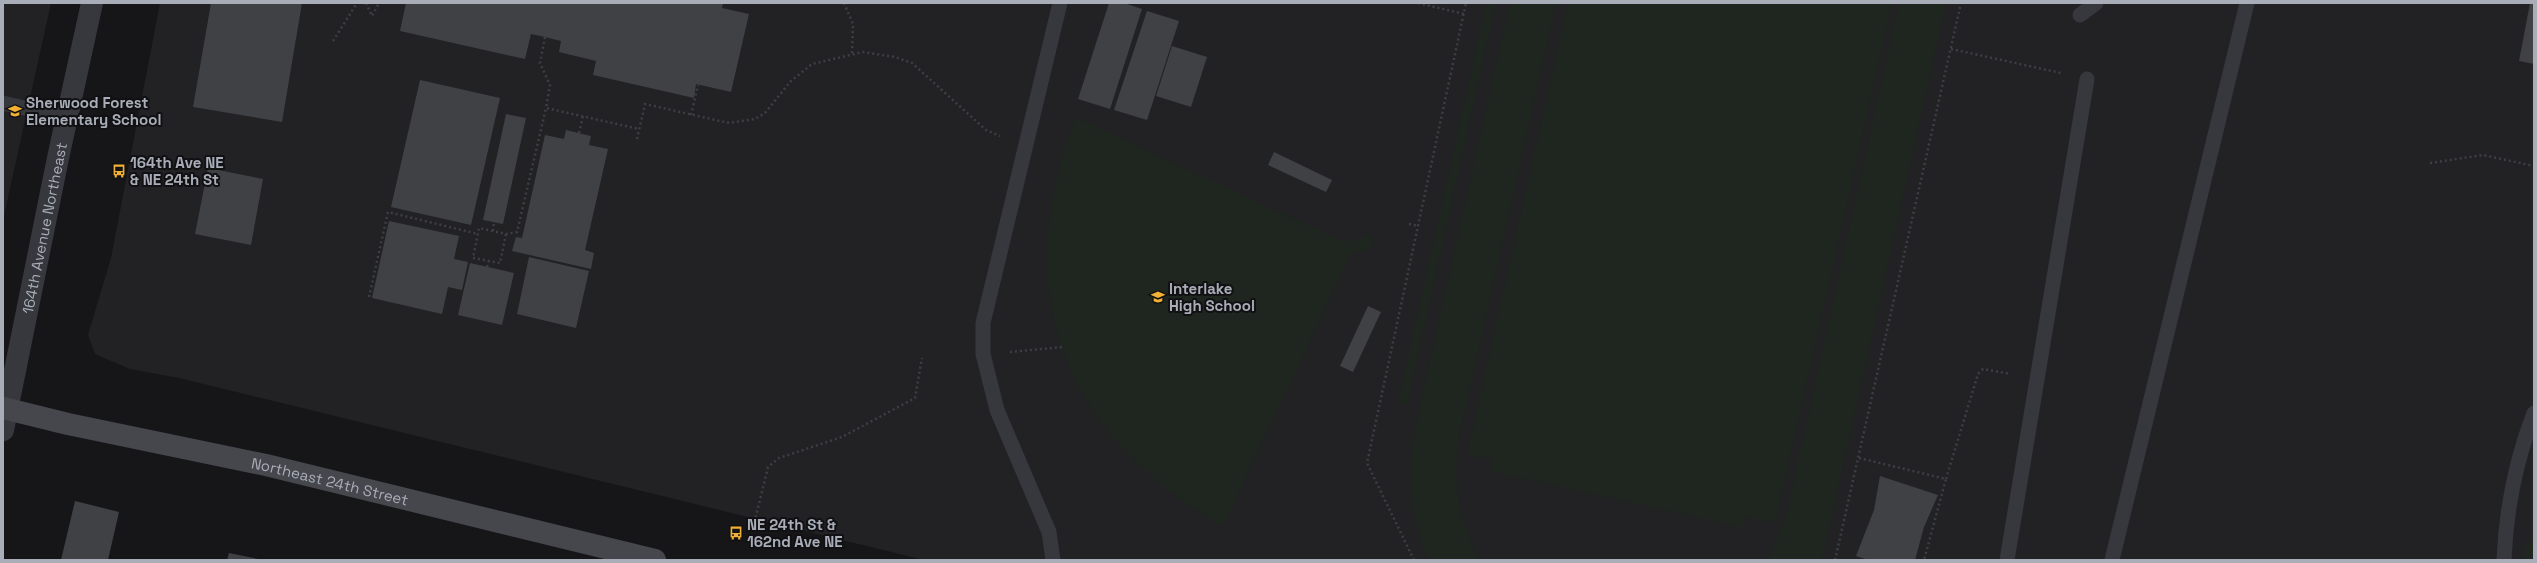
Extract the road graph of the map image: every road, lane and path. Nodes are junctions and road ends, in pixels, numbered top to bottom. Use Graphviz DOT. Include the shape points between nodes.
graph roads {
  1 [pos="92,3"];
  2 [pos="357,3"];
  3 [pos="366,3"];
  4 [pos="379,3"];
  5 [pos="844,3"];
  6 [pos="1060,3"];
  7 [pos="1418,3"];
  8 [pos="1466,3"];
  9 [pos="1961,3"];
  10 [pos="2096,3"];
  11 [pos="2247,3"];
  12 [pos="1464,14"];
  13 [pos="2080,15"];
  14 [pos="545,37"];
  15 [pos="333,41"];
  16 [pos="1951,49"];
  17 [pos="852,54"];
  18 [pos="2087,79"];
  19 [pos="698,85"];
  20 [pos="3,103"];
  21 [pos="546,108"];
  22 [pos="691,115"];
  23 [pos="582,116"];
  24 [pos="67,118"];
  25 [pos="639,129"];
  26 [pos="579,133"];
  27 [pos="1000,136"];
  28 [pos="637,139"];
  29 [pos="2430,163"];
  30 [pos="2534,166"];
  31 [pos="494,222"];
  32 [pos="1408,224"];
  33 [pos="1418,226"];
  34 [pos="493,231"];
  35 [pos="478,234"];
  36 [pos="506,234"];
  37 [pos="489,261"];
  38 [pos="487,267"];
  39 [pos="368,297"];
  40 [pos="1062,347"];
  41 [pos="1010,352"];
  42 [pos="922,358"];
  43 [pos="2036,381"];
  44 [pos="6,408"];
  45 [pos="2534,413"];
  46 [pos="3,430"];
  47 [pos="1859,458"];
  48 [pos="1946,479"];
  49 [pos="752,532"];
  50 [pos="655,560"];
  51 [pos="1053,560"];
  52 [pos="1414,560"];
  53 [pos="1835,560"];
  54 [pos="1924,560"];
  55 [pos="2007,560"];
  56 [pos="2112,560"];
  57 [pos="2504,560"];
  1 -- 24 [label="street, 164th Avenue Northeast"];
  2 -- 15 [label="path"];
  3 -- 4 [label="path" via="372,16"];
  5 -- 17 [label="path" via="853,24"];
  6 -- 51 [label="lane" via="983,323 983,354 997,410 1049,532"];
  7 -- 12 [label="path"];
  8 -- 12 [label="path"];
  9 -- 16 [label="path"];
  10 -- 13 [label="lane"];
  11 -- 56 [label="lane"];
  12 -- 33 [label="path"];
  14 -- 21 [label="path" via="540,62 550,85"];
  16 -- 18 [label="path"];
  16 -- 47 [label="path"];
  17 -- 22 [label="path" via="812,64 791,81 765,113 755,119 729,123"];
  17 -- 27 [label="path" via="863,52 895,57 912,63 986,130"];
  18 -- 43 [label="lane"];
  19 -- 22 [label="path"];
  20 -- 24 [label="lane"];
  21 -- 23 [label="path"];
  21 -- 36 [label="path" via="517,232"];
  22 -- 25 [label="path" via="645,104"];
  23 -- 25 [label="path"];
  23 -- 26 [label="path"];
  24 -- 44 [label="street, 164th Avenue Northeast"];
  25 -- 28 [label="path"];
  29 -- 30 [label="path" via="2483,155"];
  31 -- 34 [label="path"];
  32 -- 33 [label="path"];
  33 -- 52 [label="path" via="1367,463"];
  34 -- 35 [label="path" via="479,228"];
  34 -- 36 [label="path"];
  35 -- 37 [label="path" via="473,258"];
  35 -- 39 [label="path" via="388,212"];
  36 -- 37 [label="path" via="500,263"];
  37 -- 38 [label="path"];
  40 -- 41 [label="path"];
  42 -- 49 [label="path" via="915,398 842,437 779,458 768,467"];
  43 -- 48 [label="path" via="1983,369 1978,374"];
  43 -- 55 [label="lane"];
  44 -- 46 [label="street, 164th Avenue Northeast"];
  44 -- 50 [label="main road, Northeast 24th Street" via="68,424 266,466"];
  45 -- 57 [label="lane" via="2522,445 2512,485"];
  47 -- 48 [label="path"];
  47 -- 53 [label="path"];
  48 -- 54 [label="path"];
}
